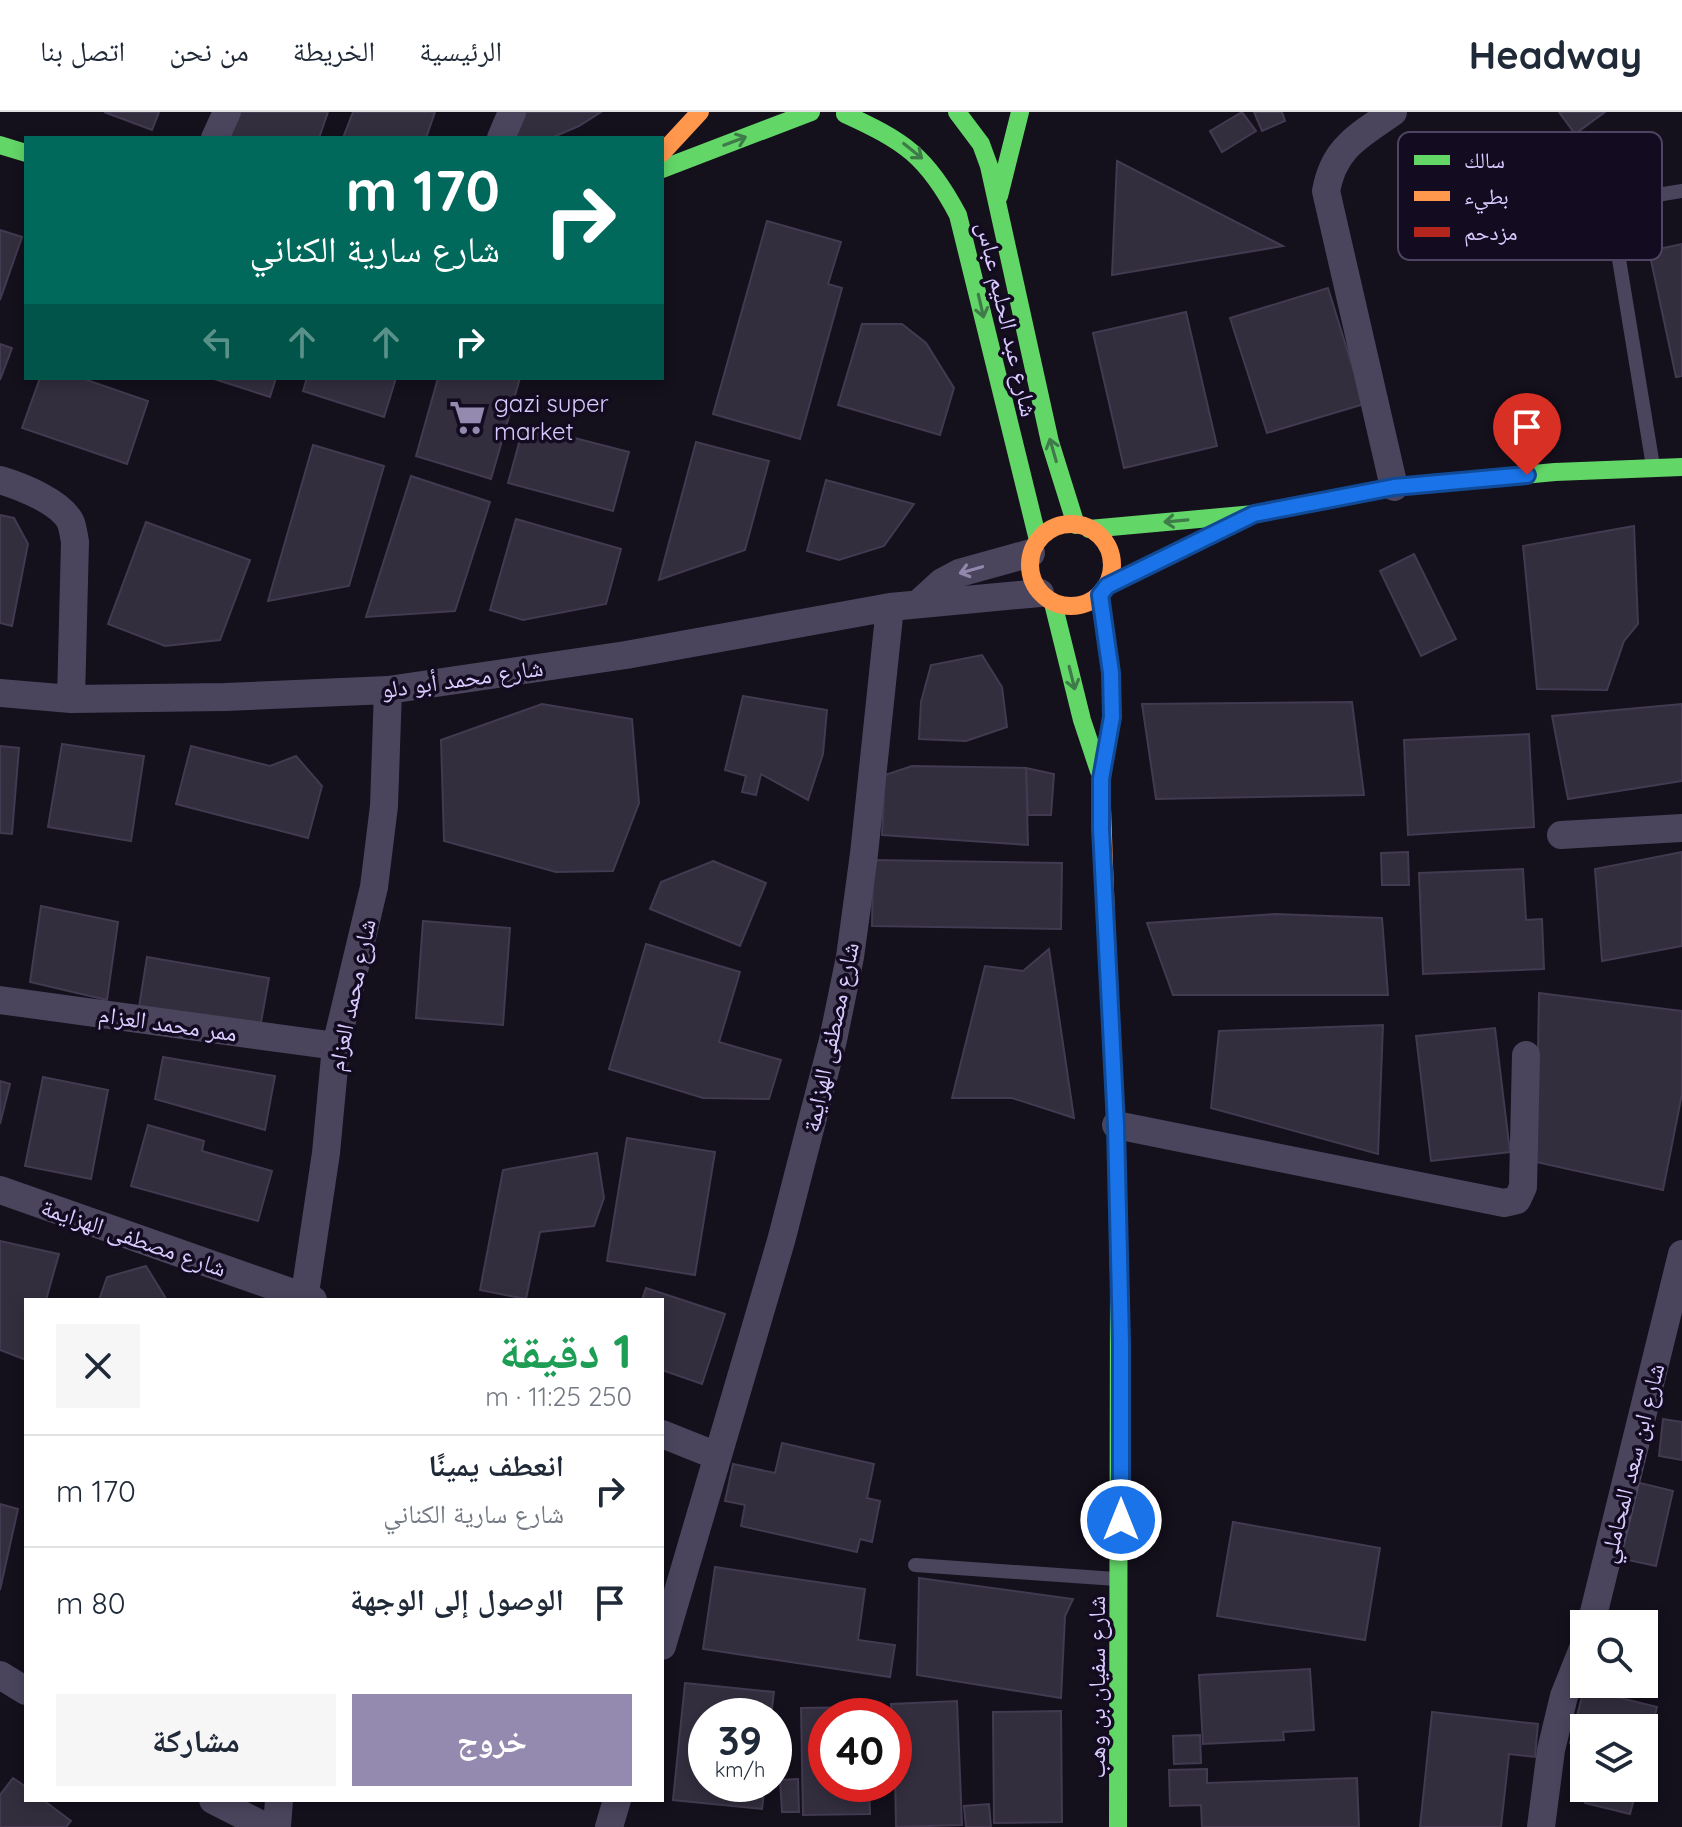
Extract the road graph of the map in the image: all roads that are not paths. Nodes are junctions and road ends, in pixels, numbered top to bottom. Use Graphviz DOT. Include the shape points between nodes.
graph roads {
  1 [pos="227,112"];
  2 [pos="512,112"];
  3 [pos="700,112"];
  4 [pos="811,112"];
  5 [pos="957,112"];
  6 [pos="1020,112"];
  7 [pos="1393,112"];
  8 [pos="846,113"];
  9 [pos="216,136"];
  10 [pos="502,136"];
  11 [pos="0,145"];
  12 [pos="664,151"];
  13 [pos="24,152"];
  14 [pos="664,168"];
  15 [pos="1682,191"];
  16 [pos="1662,194"];
  17 [pos="998,200"];
  18 [pos="1619,260"];
  19 [pos="1654,466"];
  20 [pos="1682,467"];
  21 [pos="0,480"];
  22 [pos="1394,487"];
  23 [pos="1254,514"];
  24 [pos="1082,527"];
  25 [pos="1035,546"];
  26 [pos="1103,590"];
  27 [pos="1047,598"];
  28 [pos="919,603"];
  29 [pos="890,607"];
  30 [pos="388,690"];
  31 [pos="0,693"];
  32 [pos="71,699"];
  33 [pos="1101,779"];
  34 [pos="1682,828"];
  35 [pos="1561,835"];
  36 [pos="0,1000"];
  37 [pos="336,1046"];
  38 [pos="1526,1055"];
  39 [pos="1116,1125"];
  40 [pos="0,1190"];
  41 [pos="1682,1254"];
  42 [pos="304,1298"];
  43 [pos="307,1298"];
  44 [pos="664,1435"];
  45 [pos="717,1456"];
  46 [pos="915,1565"];
  47 [pos="1121,1579"];
  48 [pos="1594,1610"];
  49 [pos="664,1639"];
  50 [pos="0,1675"];
  51 [pos="1570,1681"];
  52 [pos="24,1690"];
  53 [pos="217,1802"];
  54 [pos="279,1802"];
  55 [pos="616,1802"];
  56 [pos="266,1827"];
  57 [pos="277,1827"];
  58 [pos="609,1827"];
  59 [pos="1118,1827"];
  60 [pos="1541,1827"];
  1 -- 9 [label="street"];
  2 -- 10 [label="street"];
  3 -- 12 [label="street"];
  14 -- 4 [label="street, one-way"];
  5 -- 17 [label="street, شارع عبد الحليم عباس" via="981,144"];
  6 -- 17 [label="street"];
  7 -- 22 [label="street" via="1349,144 1330,168 1326,191"];
  8 -- 25 [label="street, شارع عبد الحليم عباس, one-way" via="918,153 958,215"];
  11 -- 13 [label="street"];
  15 -- 16 [label="lane"];
  24 -- 17 [label="street, شارع عبد الحليم عباس, one-way" via="1050,442"];
  18 -- 19 [label="lane"];
  19 -- 20 [label="street"];
  19 -- 22 [label="street"];
  21 -- 32 [label="street" via="44,499 70,521 75,542"];
  22 -- 23 [label="street"];
  23 -- 24 [label="street, one-way"];
  23 -- 26 [label="street"];
  24 -- 25 [label="street" via="1062,525"];
  24 -- 26 [label="street" via="1102,539 1110,554 1112,570"];
  25 -- 27 [label="street" via="1029,567"];
  25 -- 28 [label="street, one-way" via="959,573"];
  26 -- 27 [label="street" via="1086,604 1069,606"];
  26 -- 33 [label="street, شارع سفيان بن وهب" via="1112,717"];
  27 -- 28 [label="street, شارع محمد أبو دلو"];
  27 -- 33 [label="street, شارع سفيان بن وهب, one-way"];
  28 -- 29 [label="street, شارع محمد أبو دلو"];
  29 -- 30 [label="street, شارع محمد أبو دلو" via="626,655"];
  29 -- 45 [label="street, شارع مصطفى الهزايمة" via="850,957 781,1241"];
  30 -- 32 [label="street, شارع محمد أبو دلو"];
  30 -- 37 [label="street, شارع محمد العزام" via="384,806 374,887"];
  31 -- 32 [label="street, شارع محمد أبو دلو"];
  33 -- 39 [label="street, شارع سفيان بن وهب"];
  34 -- 35 [label="street"];
  36 -- 37 [label="street, ممر محمد العزام"];
  37 -- 43 [label="street, شارع محمد العزام"];
  38 -- 39 [label="street" via="1523,1187 1517,1200 1504,1203"];
  39 -- 47 [label="street, شارع سفيان بن وهب"];
  40 -- 42 [label="street, شارع مصطفى الهزايمة"];
  41 -- 48 [label="street, شارع ابن سعد المحاملي"];
  44 -- 45 [label="street"];
  45 -- 49 [label="street, شارع مصطفى الهزايمة"];
  46 -- 47 [label="lane"];
  47 -- 59 [label="street, شارع سفيان بن وهب"];
  50 -- 52 [label="street"];
  51 -- 60 [label="street" via="1551,1750"];
  53 -- 56 [label="street"];
  54 -- 57 [label="street"];
  55 -- 58 [label="street"];
}
